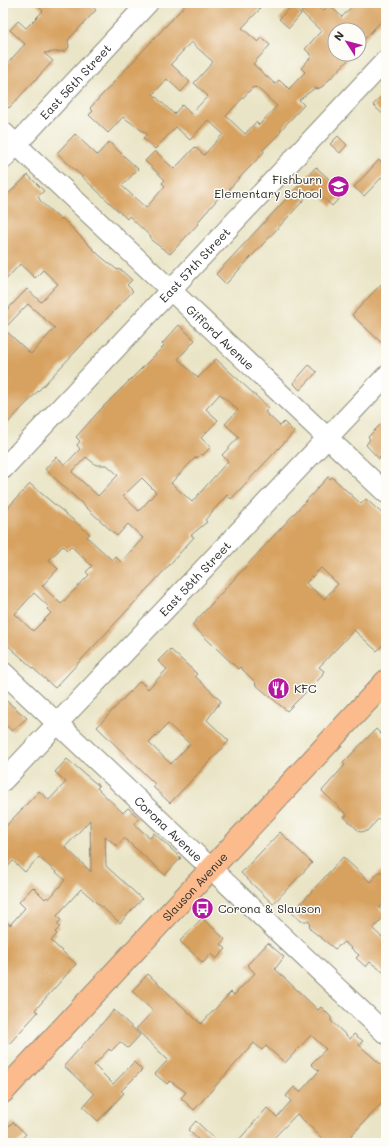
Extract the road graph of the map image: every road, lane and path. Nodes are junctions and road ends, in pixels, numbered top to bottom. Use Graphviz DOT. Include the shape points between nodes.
graph roads {
  1 [pos="148,3"];
  2 [pos="386,60"];
  3 [pos="10,139"];
  4 [pos="3,159"];
  5 [pos="171,291"];
  6 [pos="386,376"];
  7 [pos="328,438"];
  8 [pos="3,469"];
  9 [pos="386,493"];
  10 [pos="3,672"];
  11 [pos="386,681"];
  12 [pos="57,723"];
  13 [pos="3,782"];
  14 [pos="211,868"];
  15 [pos="386,1034"];
  16 [pos="3,1092"];
  1 -- 3 [label="street, East 56th Street"];
  2 -- 5 [label="street, East 57th Street"];
  3 -- 4 [label="street, East 56th Street"];
  3 -- 5 [label="street, Gifford Avenue"];
  5 -- 7 [label="street, Gifford Avenue"];
  5 -- 8 [label="street, East 57th Street"];
  6 -- 7 [label="street, East 58th Street"];
  7 -- 9 [label="street, Gifford Avenue"];
  7 -- 12 [label="street, East 58th Street"];
  10 -- 12 [label="street, Corona Avenue"];
  11 -- 14 [label="main road, Slauson Avenue"];
  12 -- 13 [label="street, East 58th Street"];
  12 -- 14 [label="street, Corona Avenue"];
  14 -- 15 [label="street, Corona Avenue"];
  14 -- 16 [label="main road, Slauson Avenue"];
}
